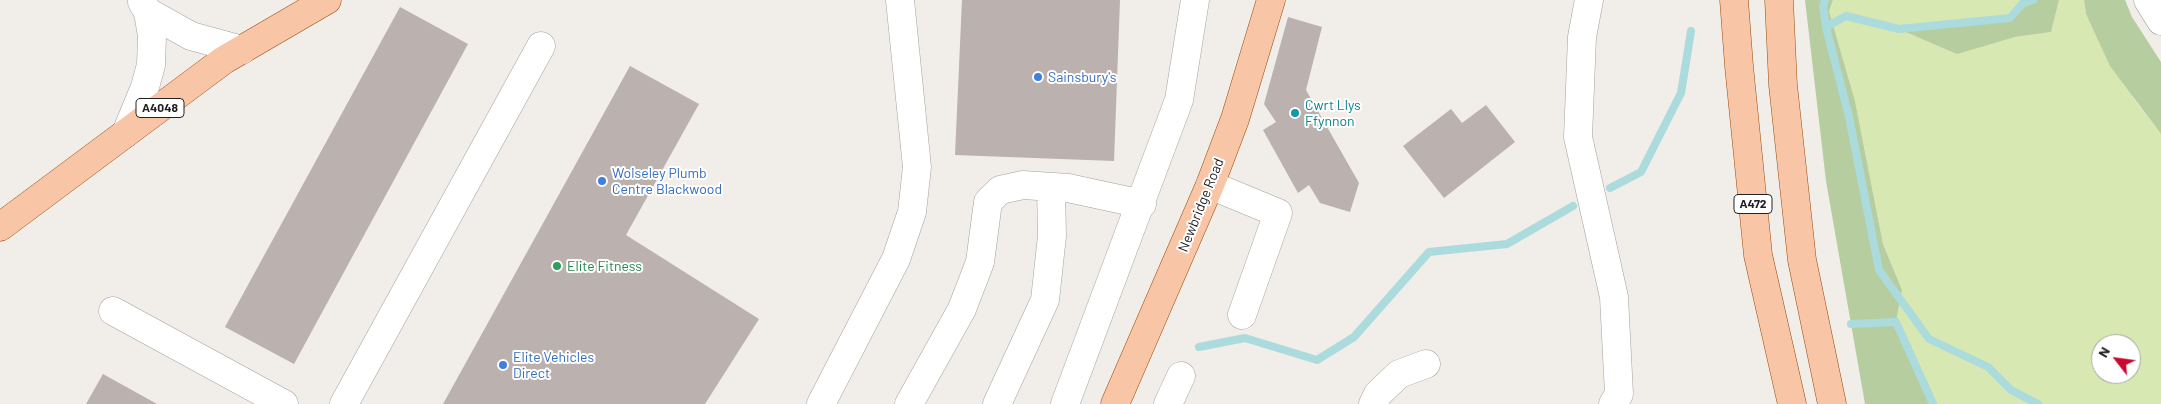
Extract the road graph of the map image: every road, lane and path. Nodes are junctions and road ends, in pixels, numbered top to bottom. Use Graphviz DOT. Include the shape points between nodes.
graph roads {
  1 [pos="327,0"];
  2 [pos="900,0"];
  3 [pos="1195,0"];
  4 [pos="1271,0"];
  5 [pos="1589,0"];
  6 [pos="1734,0"];
  7 [pos="1780,0"];
  8 [pos="2148,0"];
  9 [pos="144,6"];
  10 [pos="2161,21"];
  11 [pos="541,46"];
  12 [pos="242,50"];
  13 [pos="126,133"];
  14 [pos="1210,185"];
  15 [pos="1051,187"];
  16 [pos="1142,204"];
  17 [pos="0,226"];
  18 [pos="113,310"];
  19 [pos="1242,315"];
  20 [pos="1426,364"];
  21 [pos="1181,376"];
  22 [pos="267,400"];
  23 [pos="344,404"];
  24 [pos="821,404"];
  25 [pos="909,404"];
  26 [pos="997,404"];
  27 [pos="1065,404"];
  28 [pos="1115,404"];
  29 [pos="1168,404"];
  30 [pos="1372,404"];
  31 [pos="1614,404"];
  32 [pos="1792,404"];
  33 [pos="1832,404"];
  1 -- 12 [label="main road, A4048"];
  2 -- 24 [label="street" via="917,168 912,212 896,259"];
  3 -- 16 [label="street" via="1179,100"];
  4 -- 14 [label="main road, Newbridge Road" via="1235,119"];
  5 -- 31 [label="street" via="1582,37 1578,137 1614,297 1619,394"];
  6 -- 32 [label="main road, A472" via="1758,255"];
  7 -- 33 [label="main road" via="1783,85 1802,260"];
  8 -- 10 [label="street"];
  9 -- 12 [label="street" via="191,36"];
  9 -- 13 [label="street" via="152,36 151,66"];
  11 -- 23 [label="street"];
  12 -- 13 [label="main road, A4048"];
  13 -- 17 [label="main road, A4048"];
  14 -- 19 [label="street" via="1278,213"];
  14 -- 28 [label="main road, Newbridge Road"];
  15 -- 16 [label="street"];
  15 -- 25 [label="street" via="1023,185 1000,190 988,202 980,262 962,309"];
  15 -- 26 [label="street" via="1052,236 1045,300"];
  16 -- 27 [label="street"];
  18 -- 22 [label="street"];
  20 -- 30 [label="street" via="1399,374"];
  21 -- 29 [label="street"];
}
